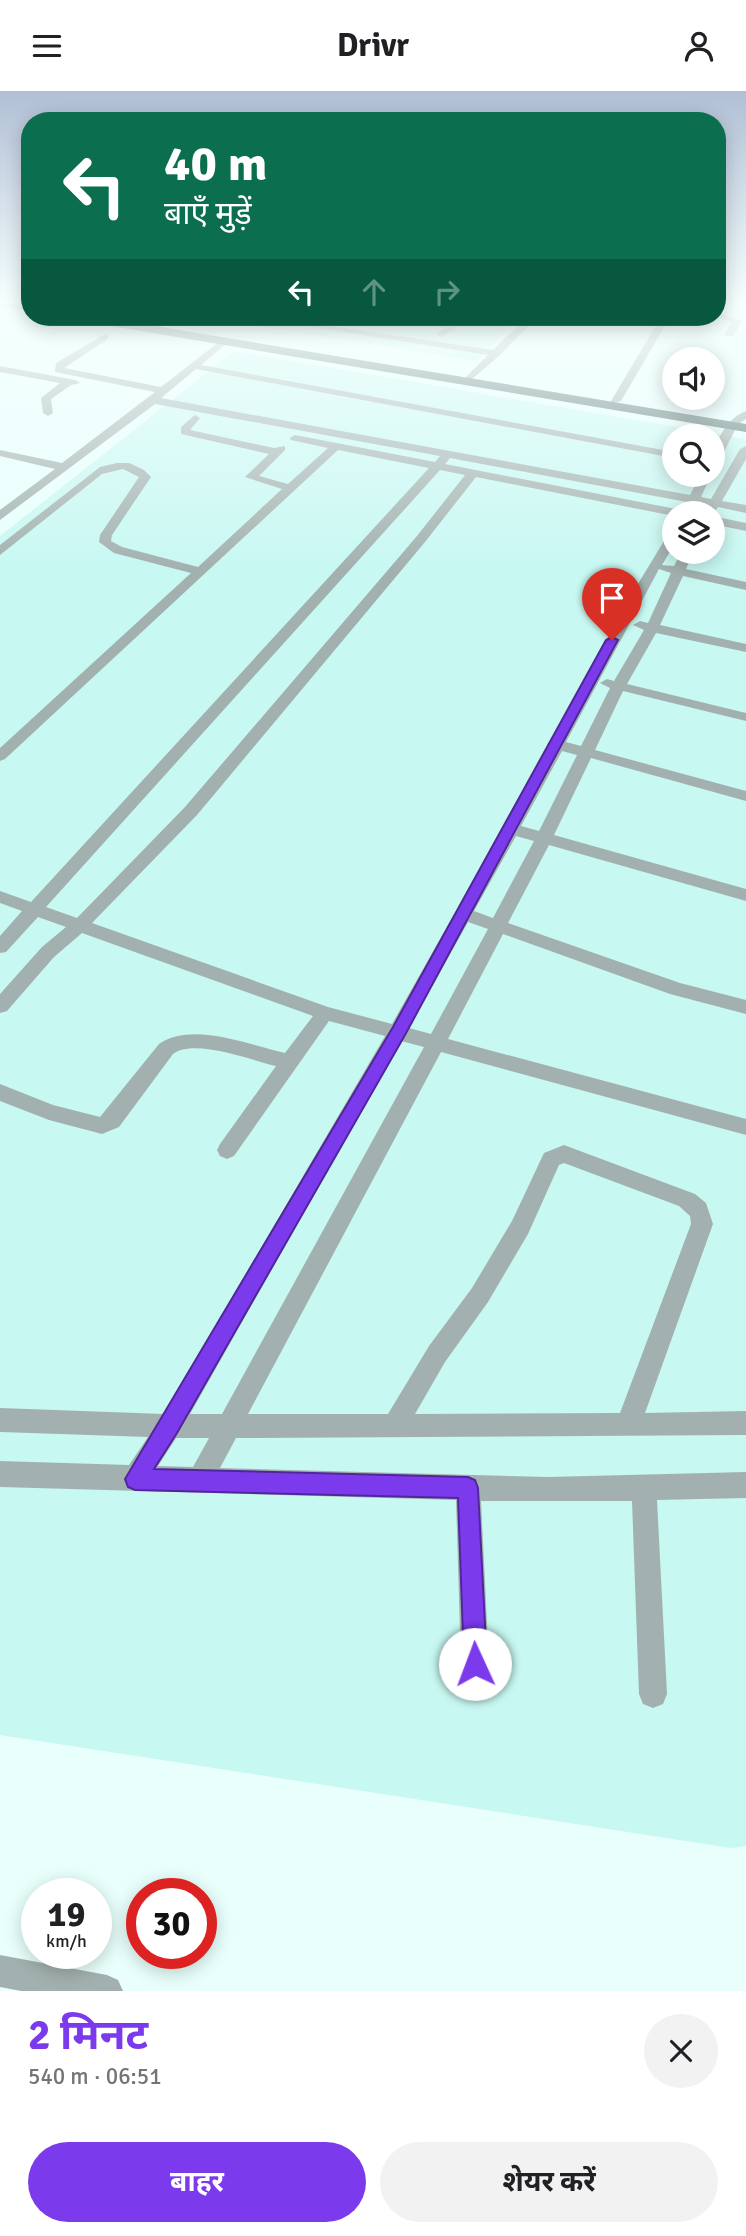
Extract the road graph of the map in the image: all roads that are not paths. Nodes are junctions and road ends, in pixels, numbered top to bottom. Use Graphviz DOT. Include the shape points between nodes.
graph roads {
  1 [pos="54,393"];
  2 [pos="122,393"];
  3 [pos="133,393"];
  4 [pos="161,393"];
  5 [pos="337,393"];
  6 [pos="550,393"];
  7 [pos="566,393"];
  8 [pos="621,393"];
  9 [pos="154,399"];
  10 [pos="616,401"];
  11 [pos="48,413"];
  12 [pos="195,418"];
  13 [pos="741,423"];
  14 [pos="293,437"];
  15 [pos="725,445"];
  16 [pos="336,446"];
  17 [pos="746,449"];
  18 [pos="276,452"];
  19 [pos="0,453"];
  20 [pos="449,453"];
  21 [pos="662,453"];
  22 [pos="64,467"];
  23 [pos="436,467"];
  24 [pos="473,473"];
  25 [pos="700,487"];
  26 [pos="290,488"];
  27 [pos="0,496"];
  28 [pos="22,500"];
  29 [pos="693,500"];
  30 [pos="715,501"];
  31 [pos="725,508"];
  32 [pos="746,509"];
  33 [pos="662,510"];
  34 [pos="0,516"];
  35 [pos="725,523"];
  36 [pos="746,527"];
  37 [pos="0,551"];
  38 [pos="662,553"];
  39 [pos="681,564"];
  40 [pos="654,566"];
  41 [pos="200,571"];
  42 [pos="677,571"];
  43 [pos="746,586"];
  44 [pos="622,621"];
  45 [pos="652,628"];
  46 [pos="746,648"];
  47 [pos="593,679"];
  48 [pos="619,685"];
  49 [pos="746,717"];
  50 [pos="555,744"];
  51 [pos="585,753"];
  52 [pos="0,756"];
  53 [pos="746,796"];
  54 [pos="512,829"];
  55 [pos="544,838"];
  56 [pos="746,895"];
  57 [pos="0,897"];
  58 [pos="34,909"];
  59 [pos="462,913"];
  60 [pos="498,924"];
  61 [pos="79,926"];
  62 [pos="0,947"];
  63 [pos="0,1006"];
  64 [pos="746,1007"];
  65 [pos="325,1013"];
  66 [pos="399,1031"];
  67 [pos="436,1042"];
  68 [pos="290,1062"];
  69 [pos="0,1092"];
  70 [pos="746,1127"];
  71 [pos="227,1150"];
  72 [pos="0,1420"];
  73 [pos="746,1423"];
  74 [pos="231,1424"];
  75 [pos="395,1425"];
  76 [pos="628,1425"];
  77 [pos="170,1426"];
  78 [pos="0,1474"];
  79 [pos="135,1479"];
  80 [pos="199,1481"];
  81 [pos="746,1485"];
  82 [pos="468,1488"];
  83 [pos="644,1488"];
  84 [pos="475,1664"];
  85 [pos="653,1694"];
  86 [pos="0,1971"];
  87 [pos="107,1991"];
  1 -- 11 [label="street" via="46,398"];
  2 -- 9 [label="street"];
  3 -- 9 [label="street"];
  4 -- 9 [label="street"];
  5 -- 21 [label="street"];
  6 -- 13 [label="main road"];
  7 -- 10 [label="main road"];
  8 -- 10 [label="street"];
  9 -- 12 [label="street"];
  9 -- 20 [label="street"];
  9 -- 22 [label="street"];
  10 -- 13 [label="main road"];
  12 -- 14 [label="street"];
  12 -- 18 [label="street" via="185,432"];
  13 -- 15 [label="street"];
  14 -- 16 [label="street"];
  14 -- 18 [label="street"];
  16 -- 23 [label="street"];
  16 -- 26 [label="street"];
  17 -- 30 [label="street"];
  18 -- 26 [label="street" via="251,477"];
  19 -- 22 [label="street"];
  20 -- 23 [label="street"];
  20 -- 29 [label="street"];
  22 -- 28 [label="street"];
  23 -- 24 [label="street"];
  23 -- 58 [label="street"];
  24 -- 33 [label="street"];
  24 -- 61 [label="street" via="191,811"];
  25 -- 29 [label="street"];
  26 -- 41 [label="street"];
  27 -- 28 [label="street"];
  28 -- 34 [label="street"];
  31 -- 32 [label="street"];
  35 -- 36 [label="street"];
  37 -- 41 [label="street" via="98,472 118,465 136,469 145,477 105,542 118,550"];
  38 -- 40 [label="street"];
  39 -- 42 [label="street"];
  40 -- 42 [label="street"];
  40 -- 44 [label="street"];
  41 -- 52 [label="street"];
  42 -- 43 [label="street"];
  42 -- 45 [label="street"];
  44 -- 45 [label="street"];
  44 -- 47 [label="street"];
  45 -- 46 [label="street"];
  45 -- 48 [label="street"];
  47 -- 48 [label="street"];
  47 -- 50 [label="street"];
  48 -- 49 [label="street"];
  48 -- 51 [label="street"];
  50 -- 51 [label="street"];
  50 -- 54 [label="street"];
  51 -- 53 [label="street"];
  51 -- 55 [label="street"];
  54 -- 55 [label="street"];
  54 -- 59 [label="street"];
  55 -- 56 [label="street"];
  55 -- 60 [label="street"];
  57 -- 58 [label="street"];
  58 -- 61 [label="street"];
  58 -- 62 [label="street"];
  59 -- 60 [label="street"];
  59 -- 66 [label="street"];
  60 -- 64 [label="street" via="677,989"];
  60 -- 67 [label="street"];
  61 -- 63 [label="street" via="48,952"];
  61 -- 65 [label="street"];
  65 -- 66 [label="street"];
  65 -- 68 [label="street"];
  66 -- 67 [label="street"];
  66 -- 77 [label="street"];
  67 -- 70 [label="street"];
  67 -- 74 [label="street"];
  68 -- 69 [label="street" via="198,1040 176,1041 112,1121 102,1126"];
  68 -- 71 [label="street"];
  72 -- 77 [label="street"];
  73 -- 76 [label="street"];
  74 -- 75 [label="street"];
  74 -- 77 [label="street"];
  74 -- 80 [label="street"];
  75 -- 76 [label="street"];
  75 -- 76 [label="street" via="520,1227 551,1159 564,1154 687,1200 702,1215"];
  77 -- 79 [label="street"];
  78 -- 79 [label="street"];
  79 -- 80 [label="street"];
  80 -- 82 [label="street"];
  81 -- 83 [label="street"];
  82 -- 83 [label="street"];
  82 -- 84 [label="street"];
  83 -- 85 [label="street"];
  86 -- 87 [label="street"];
}
